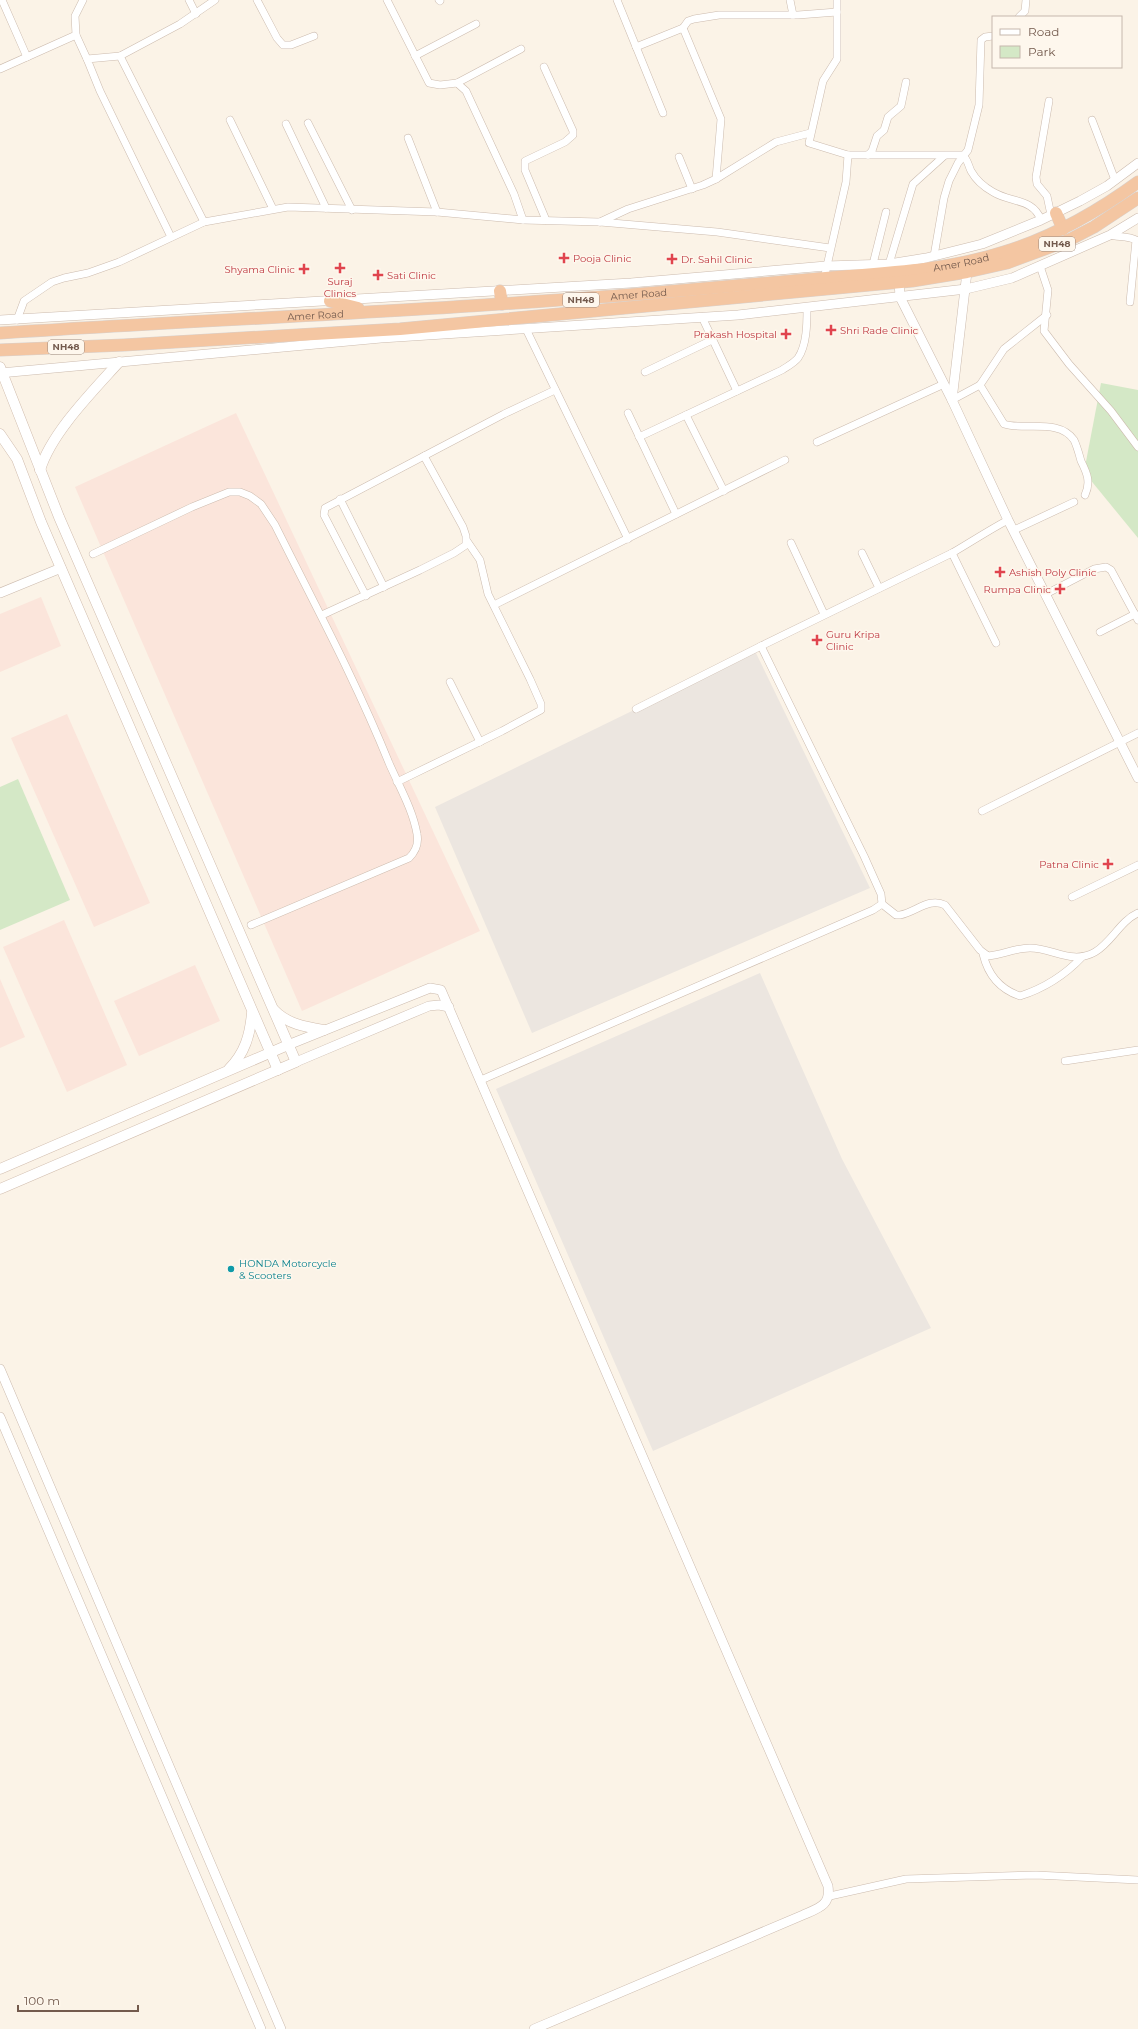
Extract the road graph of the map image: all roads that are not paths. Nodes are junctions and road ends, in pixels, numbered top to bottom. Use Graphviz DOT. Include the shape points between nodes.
graph roads {
  1 [pos="2,0"];
  2 [pos="84,0"];
  3 [pos="189,0"];
  4 [pos="214,0"];
  5 [pos="257,0"];
  6 [pos="387,0"];
  7 [pos="617,0"];
  8 [pos="790,0"];
  9 [pos="837,0"];
  10 [pos="1026,0"];
  11 [pos="837,12"];
  12 [pos="196,14"];
  13 [pos="793,15"];
  14 [pos="1021,16"];
  15 [pos="476,24"];
  16 [pos="683,28"];
  17 [pos="76,35"];
  18 [pos="314,36"];
  19 [pos="992,36"];
  20 [pos="636,47"];
  21 [pos="521,49"];
  22 [pos="120,56"];
  23 [pos="415,56"];
  24 [pos="27,57"];
  25 [pos="87,59"];
  26 [pos="544,67"];
  27 [pos="0,69"];
  28 [pos="906,82"];
  29 [pos="457,83"];
  30 [pos="1049,101"];
  31 [pos="663,113"];
  32 [pos="230,120"];
  33 [pos="1092,120"];
  34 [pos="308,122"];
  35 [pos="286,124"];
  36 [pos="810,133"];
  37 [pos="408,138"];
  38 [pos="848,155"];
  39 [pos="868,155"];
  40 [pos="944,156"];
  41 [pos="964,156"];
  42 [pos="679,157"];
  43 [pos="1138,163"];
  44 [pos="716,179"];
  45 [pos="1115,180"];
  46 [pos="1138,182"];
  47 [pos="692,189"];
  48 [pos="1138,198"];
  49 [pos="326,208"];
  50 [pos="273,209"];
  51 [pos="352,210"];
  52 [pos="437,212"];
  53 [pos="886,212"];
  54 [pos="1053,214"];
  55 [pos="1138,218"];
  56 [pos="524,220"];
  57 [pos="546,220"];
  58 [pos="1041,220"];
  59 [pos="204,222"];
  60 [pos="600,222"];
  61 [pos="1063,229"];
  62 [pos="1110,235"];
  63 [pos="171,237"];
  64 [pos="830,248"];
  65 [pos="934,256"];
  66 [pos="873,264"];
  67 [pos="889,264"];
  68 [pos="826,266"];
  69 [pos="1040,266"];
  70 [pos="967,272"];
  71 [pos="824,279"];
  72 [pos="899,282"];
  73 [pos="966,289"];
  74 [pos="500,291"];
  75 [pos="900,297"];
  76 [pos="330,301"];
  77 [pos="1130,302"];
  78 [pos="502,304"];
  79 [pos="807,308"];
  80 [pos="368,311"];
  81 [pos="1047,315"];
  82 [pos="702,317"];
  83 [pos="0,320"];
  84 [pos="17,320"];
  85 [pos="400,329"];
  86 [pos="526,329"];
  87 [pos="2,333"];
  88 [pos="381,338"];
  89 [pos="712,340"];
  90 [pos="4,350"];
  91 [pos="119,362"];
  92 [pos="1,371"];
  93 [pos="645,372"];
  94 [pos="944,384"];
  95 [pos="980,385"];
  96 [pos="555,390"];
  97 [pos="737,391"];
  98 [pos="952,400"];
  99 [pos="628,413"];
  100 [pos="686,415"];
  101 [pos="0,434"];
  102 [pos="639,437"];
  103 [pos="817,442"];
  104 [pos="1138,447"];
  105 [pos="0,449"];
  106 [pos="13,453"];
  107 [pos="424,456"];
  108 [pos="785,460"];
  109 [pos="40,470"];
  110 [pos="724,491"];
  111 [pos="1085,495"];
  112 [pos="340,499"];
  113 [pos="1074,502"];
  114 [pos="676,514"];
  115 [pos="1008,520"];
  116 [pos="1014,530"];
  117 [pos="628,539"];
  118 [pos="467,541"];
  119 [pos="791,543"];
  120 [pos="862,553"];
  121 [pos="952,553"];
  122 [pos="93,554"];
  123 [pos="61,568"];
  124 [pos="384,587"];
  125 [pos="879,588"];
  126 [pos="0,593"];
  127 [pos="1046,594"];
  128 [pos="366,596"];
  129 [pos="494,605"];
  130 [pos="824,614"];
  131 [pos="322,615"];
  132 [pos="1136,617"];
  133 [pos="1100,632"];
  134 [pos="996,643"];
  135 [pos="761,646"];
  136 [pos="450,682"];
  137 [pos="636,709"];
  138 [pos="1138,733"];
  139 [pos="480,742"];
  140 [pos="1120,742"];
  141 [pos="1138,778"];
  142 [pos="397,782"];
  143 [pos="982,810"];
  144 [pos="1138,865"];
  145 [pos="1072,897"];
  146 [pos="882,904"];
  147 [pos="1138,913"];
  148 [pos="252,925"];
  149 [pos="240,937"];
  150 [pos="224,945"];
  151 [pos="983,954"];
  152 [pos="1082,957"];
  153 [pos="272,1007"];
  154 [pos="449,1007"];
  155 [pos="252,1011"];
  156 [pos="324,1030"];
  157 [pos="288,1045"];
  158 [pos="1138,1050"];
  159 [pos="270,1053"];
  160 [pos="1065,1061"];
  161 [pos="296,1062"];
  162 [pos="278,1070"];
  163 [pos="226,1072"];
  164 [pos="481,1080"];
  165 [pos="0,1169"];
  166 [pos="0,1189"];
  167 [pos="0,1369"];
  168 [pos="0,1417"];
  169 [pos="3,1431"];
  170 [pos="1138,1880"];
  171 [pos="830,1896"];
  172 [pos="261,2029"];
  173 [pos="281,2029"];
  174 [pos="534,2029"];
  1 -- 24 [label="street"];
  2 -- 17 [label="street" via="75,16"];
  3 -- 12 [label="street"];
  4 -- 12 [label="street"];
  5 -- 18 [label="street" via="283,45 291,45"];
  6 -- 23 [label="street"];
  7 -- 20 [label="street"];
  8 -- 13 [label="street"];
  9 -- 11 [label="street"];
  10 -- 14 [label="street" via="1025,10"];
  11 -- 13 [label="street"];
  11 -- 36 [label="street" via="837,59 823,81"];
  12 -- 22 [label="street"];
  13 -- 16 [label="street" via="719,15 688,21"];
  15 -- 23 [label="street"];
  16 -- 20 [label="street"];
  16 -- 44 [label="street" via="721,119"];
  17 -- 24 [label="street"];
  17 -- 25 [label="street"];
  19 -- 41 [label="street" via="981,40 979,102 968,150"];
  20 -- 31 [label="street"];
  21 -- 29 [label="street"];
  22 -- 25 [label="street"];
  22 -- 59 [label="street"];
  23 -- 29 [label="street" via="429,83"];
  24 -- 27 [label="street"];
  25 -- 63 [label="street"];
  26 -- 57 [label="street" via="574,131 565,142 525,161 525,170"];
  28 -- 39 [label="street" via="903,103 888,117 884,130 877,136"];
  29 -- 56 [label="street" via="466,91"];
  30 -- 54 [label="street" via="1036,177 1047,196"];
  32 -- 50 [label="street"];
  33 -- 45 [label="street"];
  34 -- 51 [label="street"];
  35 -- 49 [label="street"];
  36 -- 38 [label="street" via="810,145"];
  36 -- 44 [label="street" via="776,142"];
  37 -- 52 [label="street"];
  38 -- 39 [label="street"];
  38 -- 64 [label="street" via="846,182"];
  39 -- 40 [label="street"];
  40 -- 41 [label="street"];
  40 -- 67 [label="street" via="913,184"];
  41 -- 58 [label="street" via="974,175 985,187 999,195 1034,207"];
  41 -- 65 [label="street" via="949,181"];
  42 -- 47 [label="street"];
  43 -- 45 [label="street"];
  44 -- 47 [label="street"];
  45 -- 54 [label="street" via="1080,202"];
  46 -- 61 [label="highway, Amer Road / NH48" via="1113,201"];
  47 -- 60 [label="street" via="628,209"];
  48 -- 70 [label="highway, Amer Road / NH48" via="1069,240 1007,263"];
  49 -- 50 [label="street"];
  49 -- 51 [label="street"];
  50 -- 59 [label="street"];
  51 -- 52 [label="street"];
  52 -- 56 [label="street"];
  53 -- 66 [label="street"];
  54 -- 58 [label="street"];
  54 -- 61 [label="highway"];
  55 -- 62 [label="street"];
  56 -- 57 [label="street"];
  57 -- 60 [label="street"];
  58 -- 65 [label="street" via="982,244"];
  59 -- 63 [label="street"];
  60 -- 64 [label="street" via="717,232"];
  61 -- 71 [label="highway, Amer Road / NH48" via="1005,252 968,261 911,271"];
  62 -- 69 [label="street"];
  62 -- 77 [label="street" via="1136,240"];
  63 -- 84 [label="street" via="119,262 52,282 24,301"];
  64 -- 68 [label="street"];
  65 -- 67 [label="street"];
  66 -- 67 [label="street"];
  66 -- 68 [label="street"];
  68 -- 71 [label="street"];
  68 -- 74 [label="street" via="631,283"];
  69 -- 73 [label="street" via="1012,278"];
  69 -- 81 [label="street" via="1048,290"];
  70 -- 72 [label="highway, Amer Road / NH48"];
  70 -- 73 [label="street"];
  71 -- 78 [label="highway, Amer Road / NH48" via="568,301"];
  72 -- 75 [label="street"];
  72 -- 85 [label="highway, Amer Road / NH48"];
  73 -- 75 [label="street"];
  73 -- 98 [label="street"];
  74 -- 76 [label="street"];
  74 -- 78 [label="highway"];
  75 -- 79 [label="street"];
  75 -- 94 [label="street"];
  76 -- 80 [label="highway"];
  76 -- 84 [label="street"];
  78 -- 80 [label="highway, Amer Road / NH48"];
  79 -- 82 [label="street"];
  79 -- 97 [label="street" via="807,329 799,357 782,370"];
  80 -- 87 [label="highway, Amer Road / NH48"];
  81 -- 95 [label="street" via="1004,350"];
  81 -- 104 [label="street" via="1044,331 1047,336"];
  82 -- 86 [label="street"];
  82 -- 89 [label="street"];
  83 -- 84 [label="street"];
  85 -- 88 [label="highway"];
  85 -- 90 [label="highway, Amer Road / NH48"];
  86 -- 88 [label="street"];
  86 -- 96 [label="street"];
  88 -- 91 [label="street"];
  89 -- 93 [label="street"];
  89 -- 97 [label="street"];
  91 -- 92 [label="street"];
  91 -- 109 [label="main road" via="61,430 49,448"];
  92 -- 109 [label="main road"];
  94 -- 98 [label="street"];
  94 -- 103 [label="street"];
  95 -- 98 [label="street"];
  95 -- 111 [label="street" via="1004,424 1015,428 1054,428 1065,432 1074,440 1090,485"];
  96 -- 107 [label="street"];
  96 -- 117 [label="street"];
  97 -- 100 [label="street"];
  98 -- 115 [label="street"];
  99 -- 102 [label="street"];
  100 -- 102 [label="street"];
  100 -- 110 [label="street"];
  101 -- 106 [label="main road"];
  102 -- 114 [label="street"];
  105 -- 106 [label="main road"];
  106 -- 123 [label="main road"];
  107 -- 112 [label="street"];
  107 -- 118 [label="street" via="463,527"];
  108 -- 110 [label="street"];
  109 -- 149 [label="main road"];
  110 -- 114 [label="street"];
  112 -- 124 [label="street"];
  112 -- 128 [label="street" via="326,508 324,515"];
  113 -- 116 [label="street"];
  114 -- 117 [label="street"];
  115 -- 116 [label="street"];
  115 -- 121 [label="street"];
  116 -- 127 [label="street"];
  117 -- 129 [label="street"];
  118 -- 124 [label="street" via="458,551"];
  118 -- 129 [label="street" via="480,560 484,586"];
  119 -- 130 [label="street"];
  120 -- 125 [label="street"];
  121 -- 125 [label="street"];
  121 -- 134 [label="street"];
  122 -- 131 [label="street" via="192,507 229,492 240,492 250,496 265,510 275,525"];
  123 -- 126 [label="street"];
  123 -- 150 [label="main road"];
  124 -- 128 [label="street"];
  125 -- 130 [label="street"];
  127 -- 132 [label="street" via="1094,569 1106,567 1111,570"];
  127 -- 140 [label="street"];
  128 -- 131 [label="street"];
  129 -- 139 [label="street" via="542,710"];
  130 -- 135 [label="street"];
  131 -- 142 [label="street" via="348,668"];
  132 -- 133 [label="street"];
  135 -- 137 [label="street"];
  135 -- 146 [label="street" via="864,856 881,894"];
  136 -- 139 [label="street"];
  138 -- 140 [label="street"];
  139 -- 142 [label="street"];
  140 -- 141 [label="street"];
  140 -- 143 [label="street"];
  142 -- 148 [label="street" via="418,834 417,849 409,858"];
  144 -- 145 [label="street"];
  146 -- 151 [label="street" via="896,915 932,902 945,905"];
  146 -- 164 [label="street" via="868,913"];
  147 -- 152 [label="street" via="1130,916 1096,952"];
  149 -- 150 [label="main road"];
  149 -- 153 [label="main road"];
  150 -- 155 [label="main road"];
  151 -- 152 [label="street" via="993,956 1031,948 1069,957"];
  151 -- 152 [label="street" via="994,980 1009,992 1020,996 1053,982"];
  153 -- 156 [label="main road" via="281,1017 296,1024"];
  153 -- 157 [label="main road"];
  154 -- 156 [label="street" via="441,990 430,988"];
  154 -- 161 [label="street" via="439,1004 429,1006"];
  154 -- 164 [label="street"];
  155 -- 159 [label="main road"];
  155 -- 163 [label="main road" via="245,1046 237,1061"];
  156 -- 157 [label="street"];
  157 -- 159 [label="main road"];
  157 -- 161 [label="main road"];
  158 -- 160 [label="street"];
  159 -- 162 [label="main road"];
  159 -- 163 [label="main road"];
  161 -- 162 [label="main road"];
  162 -- 166 [label="main road"];
  163 -- 165 [label="main road"];
  164 -- 171 [label="street" via="815,1852"];
  167 -- 173 [label="street"];
  168 -- 169 [label="street"];
  169 -- 172 [label="street"];
  170 -- 171 [label="street" via="1036,1876 906,1879"];
  171 -- 174 [label="street" via="818,1908 803,1915"];
}
